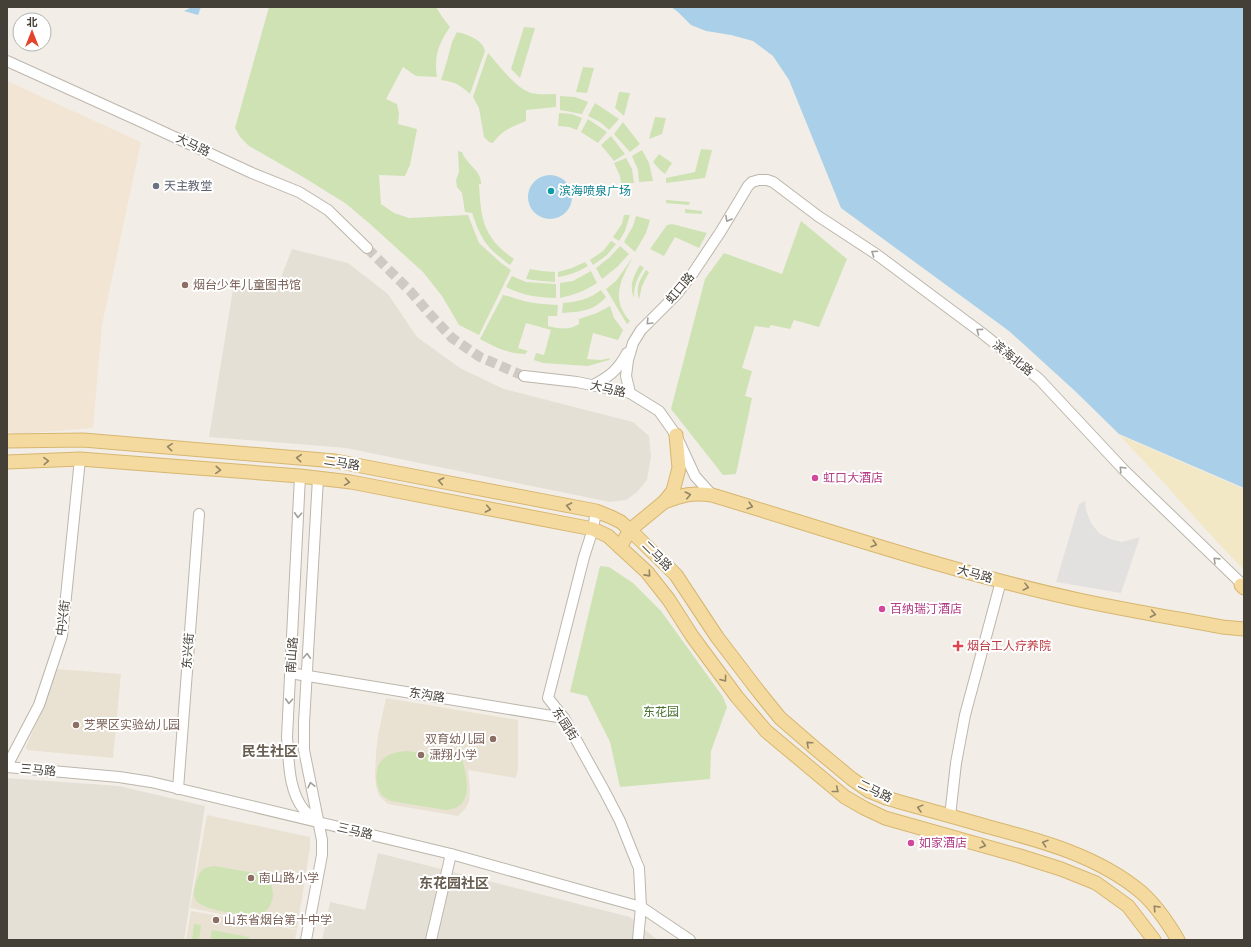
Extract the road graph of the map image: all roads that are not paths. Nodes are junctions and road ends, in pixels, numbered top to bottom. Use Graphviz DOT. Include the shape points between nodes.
graph roads {
  1 [pos="7,61"];
  2 [pos="748,186"];
  3 [pos="367,248"];
  4 [pos="633,343"];
  5 [pos="524,376"];
  6 [pos="592,385"];
  7 [pos="630,393"];
  8 [pos="676,435"];
  9 [pos="7,441"];
  10 [pos="80,459"];
  11 [pos="7,462"];
  12 [pos="300,476"];
  13 [pos="318,478"];
  14 [pos="712,495"];
  15 [pos="664,502"];
  16 [pos="596,511"];
  17 [pos="199,514"];
  18 [pos="593,529"];
  19 [pos="630,530"];
  20 [pos="620,547"];
  21 [pos="1001,581"];
  22 [pos="1243,586"];
  23 [pos="1244,626"];
  24 [pos="1222,627"];
  25 [pos="1244,629"];
  26 [pos="290,673"];
  27 [pos="306,676"];
  28 [pos="564,718"];
  29 [pos="7,766"];
  30 [pos="178,789"];
  31 [pos="950,816"];
  32 [pos="320,823"];
  33 [pos="451,854"];
  34 [pos="640,907"];
  35 [pos="306,940"];
  36 [pos="430,940"];
  37 [pos="638,940"];
  38 [pos="690,940"];
  39 [pos="1154,940"];
  40 [pos="1178,940"];
  1 -- 3 [label="street, 大马路" via="299,192 328,210"];
  2 -- 4 [label="street, 虹口路, one-way" via="693,273"];
  22 -- 2 [label="street, 滨海北路, one-way" via="1123,469 1039,379 876,254 818,216 773,182 759,180"];
  4 -- 6 [label="street" via="620,365 606,379"];
  4 -- 7 [label="street, 虹口路" via="626,376"];
  5 -- 6 [label="street, 大马路"];
  6 -- 7 [label="street, 大马路"];
  7 -- 8 [label="street, 大马路" via="659,411"];
  8 -- 14 [label="street, 大马路" via="695,476"];
  8 -- 15 [label="main road" via="679,468 673,491"];
  16 -- 9 [label="main road, 二马路, one-way" via="335,461 83,440"];
  11 -- 10 [label="main road, 二马路, one-way"];
  10 -- 12 [label="main road, 二马路, one-way"];
  10 -- 29 [label="street, 中兴街" via="62,636 39,705"];
  12 -- 13 [label="main road, 二马路"];
  12 -- 26 [label="street, 南山路, one-way"];
  13 -- 18 [label="main road, 二马路, one-way" via="351,482"];
  27 -- 13 [label="street, 南山路, one-way"];
  15 -- 14 [label="main road, 大马路, one-way" via="698,493"];
  14 -- 21 [label="main road, 大马路, one-way" via="930,562"];
  15 -- 19 [label="main road"];
  16 -- 18 [label="street, 东园街"];
  16 -- 19 [label="main road, 二马路" via="621,522"];
  17 -- 30 [label="street, 东兴街"];
  18 -- 20 [label="main road, 二马路" via="608,536"];
  18 -- 28 [label="street, 东园街" via="548,698"];
  19 -- 20 [label="main road"];
  31 -- 19 [label="main road, 二马路, one-way" via="886,798 869,790 852,779 786,722 759,692 717,637 676,575"];
  20 -- 39 [label="main road, 二马路, one-way" via="647,572 737,697 766,731 845,797 885,818 1020,856 1096,883 1128,906"];
  21 -- 24 [label="main road, 大马路, one-way" via="1079,600"];
  21 -- 31 [label="street" via="965,715"];
  23 -- 24 [label="main road"];
  24 -- 25 [label="main road, 大马路"];
  26 -- 27 [label="street, 东沟路"];
  26 -- 32 [label="street, 南山路, one-way" via="287,737 290,770 295,795 304,810"];
  27 -- 28 [label="street, 东沟路"];
  32 -- 27 [label="street, 南山路, one-way" via="304,750"];
  28 -- 34 [label="street, 东园街" via="620,821 639,868"];
  29 -- 30 [label="street, 三马路" via="119,777"];
  30 -- 32 [label="street, 三马路"];
  40 -- 31 [label="main road, 二马路, one-way" via="1165,918 1141,892 1109,870 1068,851 1024,836"];
  32 -- 33 [label="street, 三马路"];
  32 -- 35 [label="street, 南山路" via="322,854"];
  33 -- 34 [label="street, 三马路"];
  33 -- 36 [label="street"];
  34 -- 37 [label="street, 东园街"];
  34 -- 38 [label="street, 三马路"];
}
